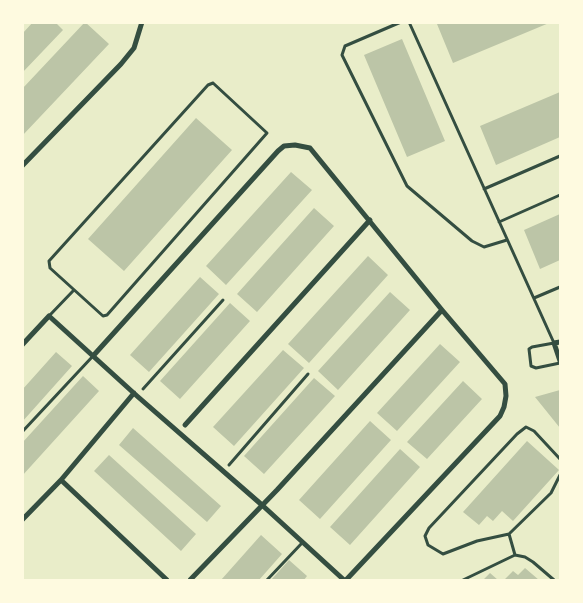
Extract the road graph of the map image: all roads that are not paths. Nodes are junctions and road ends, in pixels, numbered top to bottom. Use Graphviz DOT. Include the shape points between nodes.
graph roads {
  1 [pos="142,22"];
  2 [pos="401,22"];
  3 [pos="409,22"];
  4 [pos="560,156"];
  5 [pos="22,166"];
  6 [pos="484,189"];
  7 [pos="560,195"];
  8 [pos="370,220"];
  9 [pos="499,222"];
  10 [pos="507,240"];
  11 [pos="560,286"];
  12 [pos="74,291"];
  13 [pos="534,298"];
  14 [pos="223,300"];
  15 [pos="442,310"];
  16 [pos="49,316"];
  17 [pos="560,342"];
  18 [pos="554,343"];
  19 [pos="22,345"];
  20 [pos="94,356"];
  21 [pos="560,362"];
  22 [pos="308,374"];
  23 [pos="143,389"];
  24 [pos="134,393"];
  25 [pos="185,425"];
  26 [pos="22,432"];
  27 [pos="560,459"];
  28 [pos="229,465"];
  29 [pos="560,475"];
  30 [pos="61,480"];
  31 [pos="262,505"];
  32 [pos="23,520"];
  33 [pos="509,534"];
  34 [pos="303,542"];
  35 [pos="514,555"];
  36 [pos="167,580"];
  37 [pos="190,580"];
  38 [pos="267,580"];
  39 [pos="345,580"];
  40 [pos="463,580"];
  41 [pos="554,580"];
  1 -- 5 [label="street" via="134,48 121,64"];
  2 -- 10 [label="lane" via="345,46 342,55 407,186 472,241 484,247"];
  3 -- 6 [label="lane"];
  4 -- 6 [label="lane"];
  6 -- 9 [label="lane"];
  7 -- 9 [label="lane"];
  8 -- 15 [label="street"];
  8 -- 20 [label="street" via="310,148 284,146"];
  8 -- 25 [label="street"];
  9 -- 10 [label="lane"];
  10 -- 13 [label="lane"];
  11 -- 13 [label="lane"];
  12 -- 12 [label="lane" via="98,313 107,314 264,138 265,130 217,85 208,85 49,261 50,268"];
  12 -- 16 [label="lane"];
  13 -- 18 [label="lane"];
  14 -- 23 [label="lane"];
  15 -- 31 [label="street"];
  15 -- 39 [label="street" via="505,384 504,407 500,416"];
  16 -- 19 [label="street"];
  16 -- 20 [label="street"];
  17 -- 18 [label="street"];
  18 -- 21 [label="street"];
  18 -- 21 [label="lane" via="529,349 532,366 536,368"];
  20 -- 24 [label="street"];
  20 -- 26 [label="lane"];
  22 -- 28 [label="lane"];
  24 -- 30 [label="street"];
  24 -- 31 [label="street"];
  27 -- 33 [label="lane" via="534,431 526,427 429,528 425,536 428,545 443,554 477,541"];
  29 -- 33 [label="lane" via="551,493"];
  30 -- 32 [label="street"];
  30 -- 36 [label="street"];
  31 -- 34 [label="street"];
  31 -- 37 [label="street"];
  33 -- 35 [label="lane"];
  34 -- 38 [label="lane"];
  34 -- 39 [label="street"];
  35 -- 40 [label="lane"];
  35 -- 41 [label="lane" via="533,562"];
}
